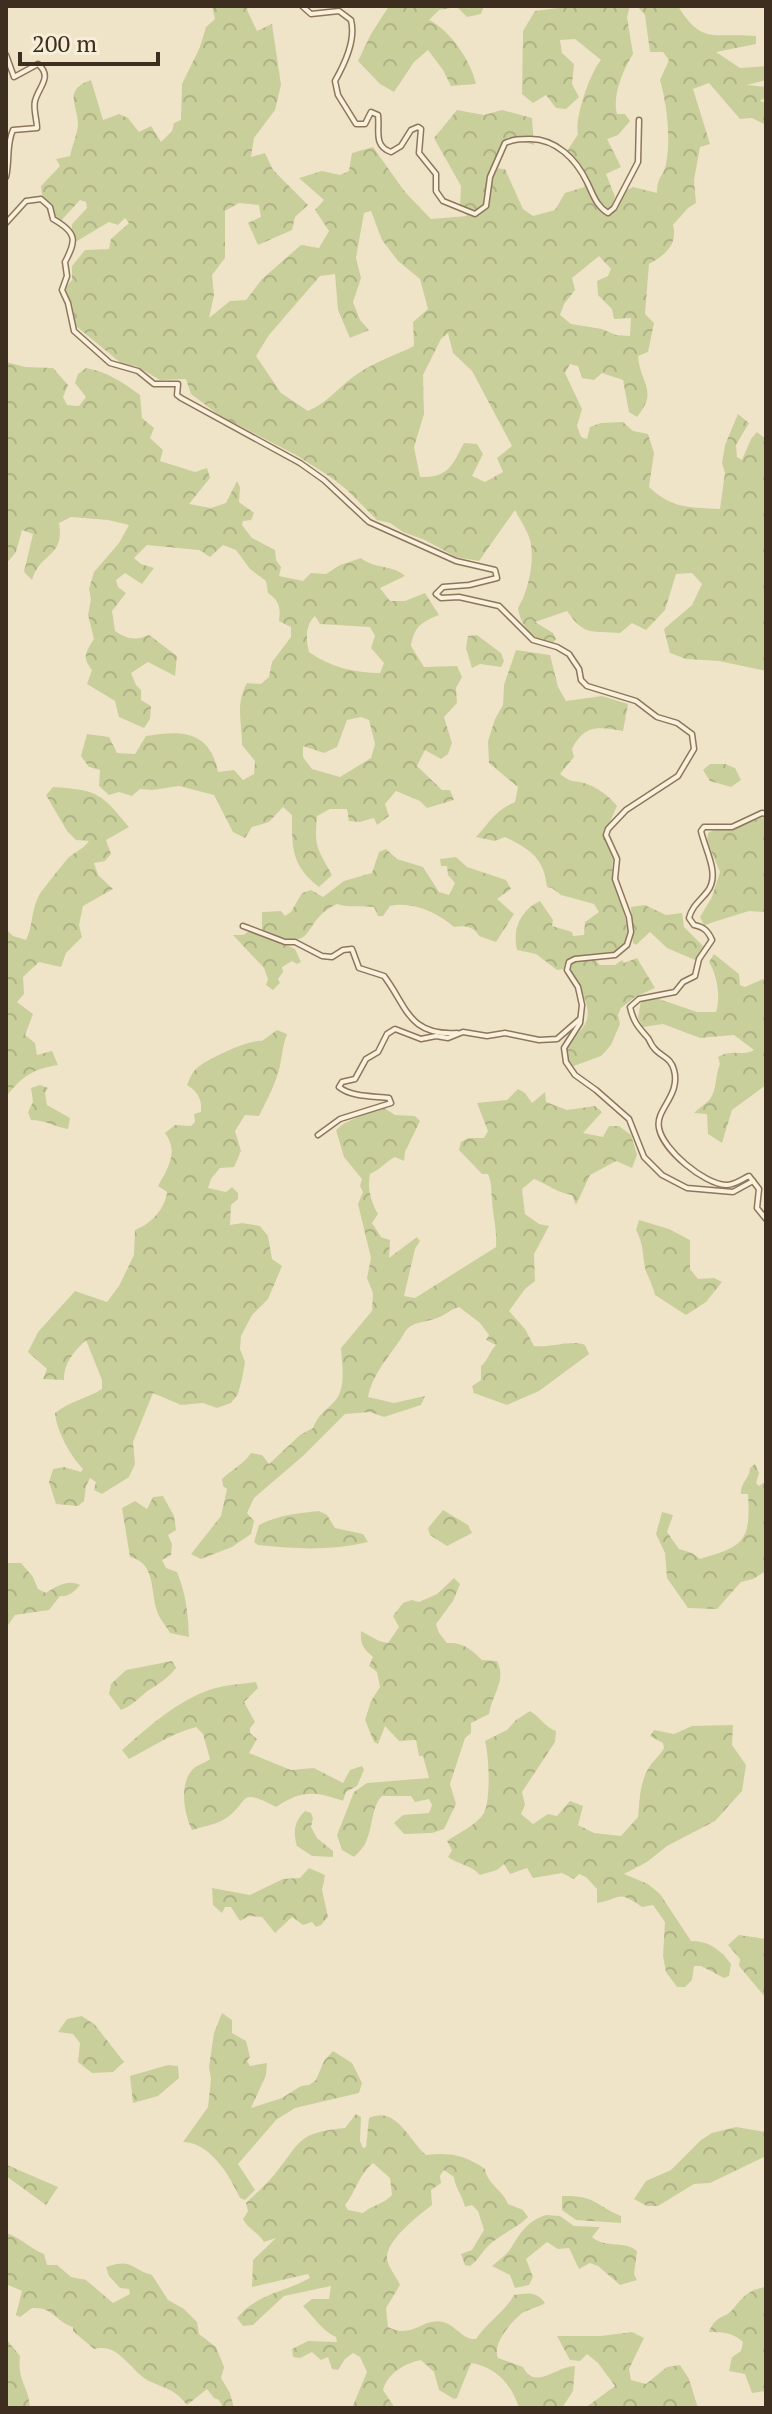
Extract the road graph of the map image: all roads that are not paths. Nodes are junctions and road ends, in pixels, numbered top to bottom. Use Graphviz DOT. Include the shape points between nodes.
graph roads {
  1 [pos="302,6"];
  2 [pos="6,55"];
  3 [pos="639,120"];
  4 [pos="6,177"];
  5 [pos="6,223"];
  6 [pos="766,814"];
  7 [pos="243,926"];
  8 [pos="582,1017"];
  9 [pos="463,1032"];
  10 [pos="318,1135"];
  11 [pos="753,1181"];
  12 [pos="766,1219"];
  1 -- 3 [label="street" via="311,14 339,11 351,20 353,35 335,81 356,124 365,124 371,112 378,115 379,142 391,152 411,130 421,129 419,153 436,174 436,191 443,201 467,212 484,210 497,157 505,143 517,139 550,141 579,167 604,212 611,211 638,162"];
  2 -- 4 [label="street" via="14,77 38,64 45,76 35,101 37,128 13,130"];
  5 -- 8 [label="street" via="26,201 41,199 53,219 67,229 74,248 65,262 62,290 74,331 110,363 138,371 154,384 178,384 181,398 300,463 369,522 456,561 495,570 497,578 443,587 436,594 499,606 533,640 569,654 587,686 636,701 692,734 694,749 678,776 626,810 608,829 630,938 615,955 569,962 569,975 582,996"];
  6 -- 11 [label="street" via="701,831 714,876 689,918 712,940 695,976 675,992 639,999 630,1007 637,1028 668,1058 675,1073 659,1129 676,1156 719,1184 732,1185 749,1176"];
  7 -- 9 [label="street" via="322,956 352,949 359,968 387,979 417,1023 428,1030"];
  8 -- 9 [label="street" via="557,1039"];
  8 -- 11 [label="street" via="566,1042 566,1062 629,1119 644,1157 662,1175 700,1191 733,1192"];
  9 -- 10 [label="street" via="421,1039 398,1029 390,1032 355,1079 339,1087 361,1096 389,1098 391,1103 340,1119"];
  11 -- 12 [label="street" via="759,1189 757,1208"];
}
